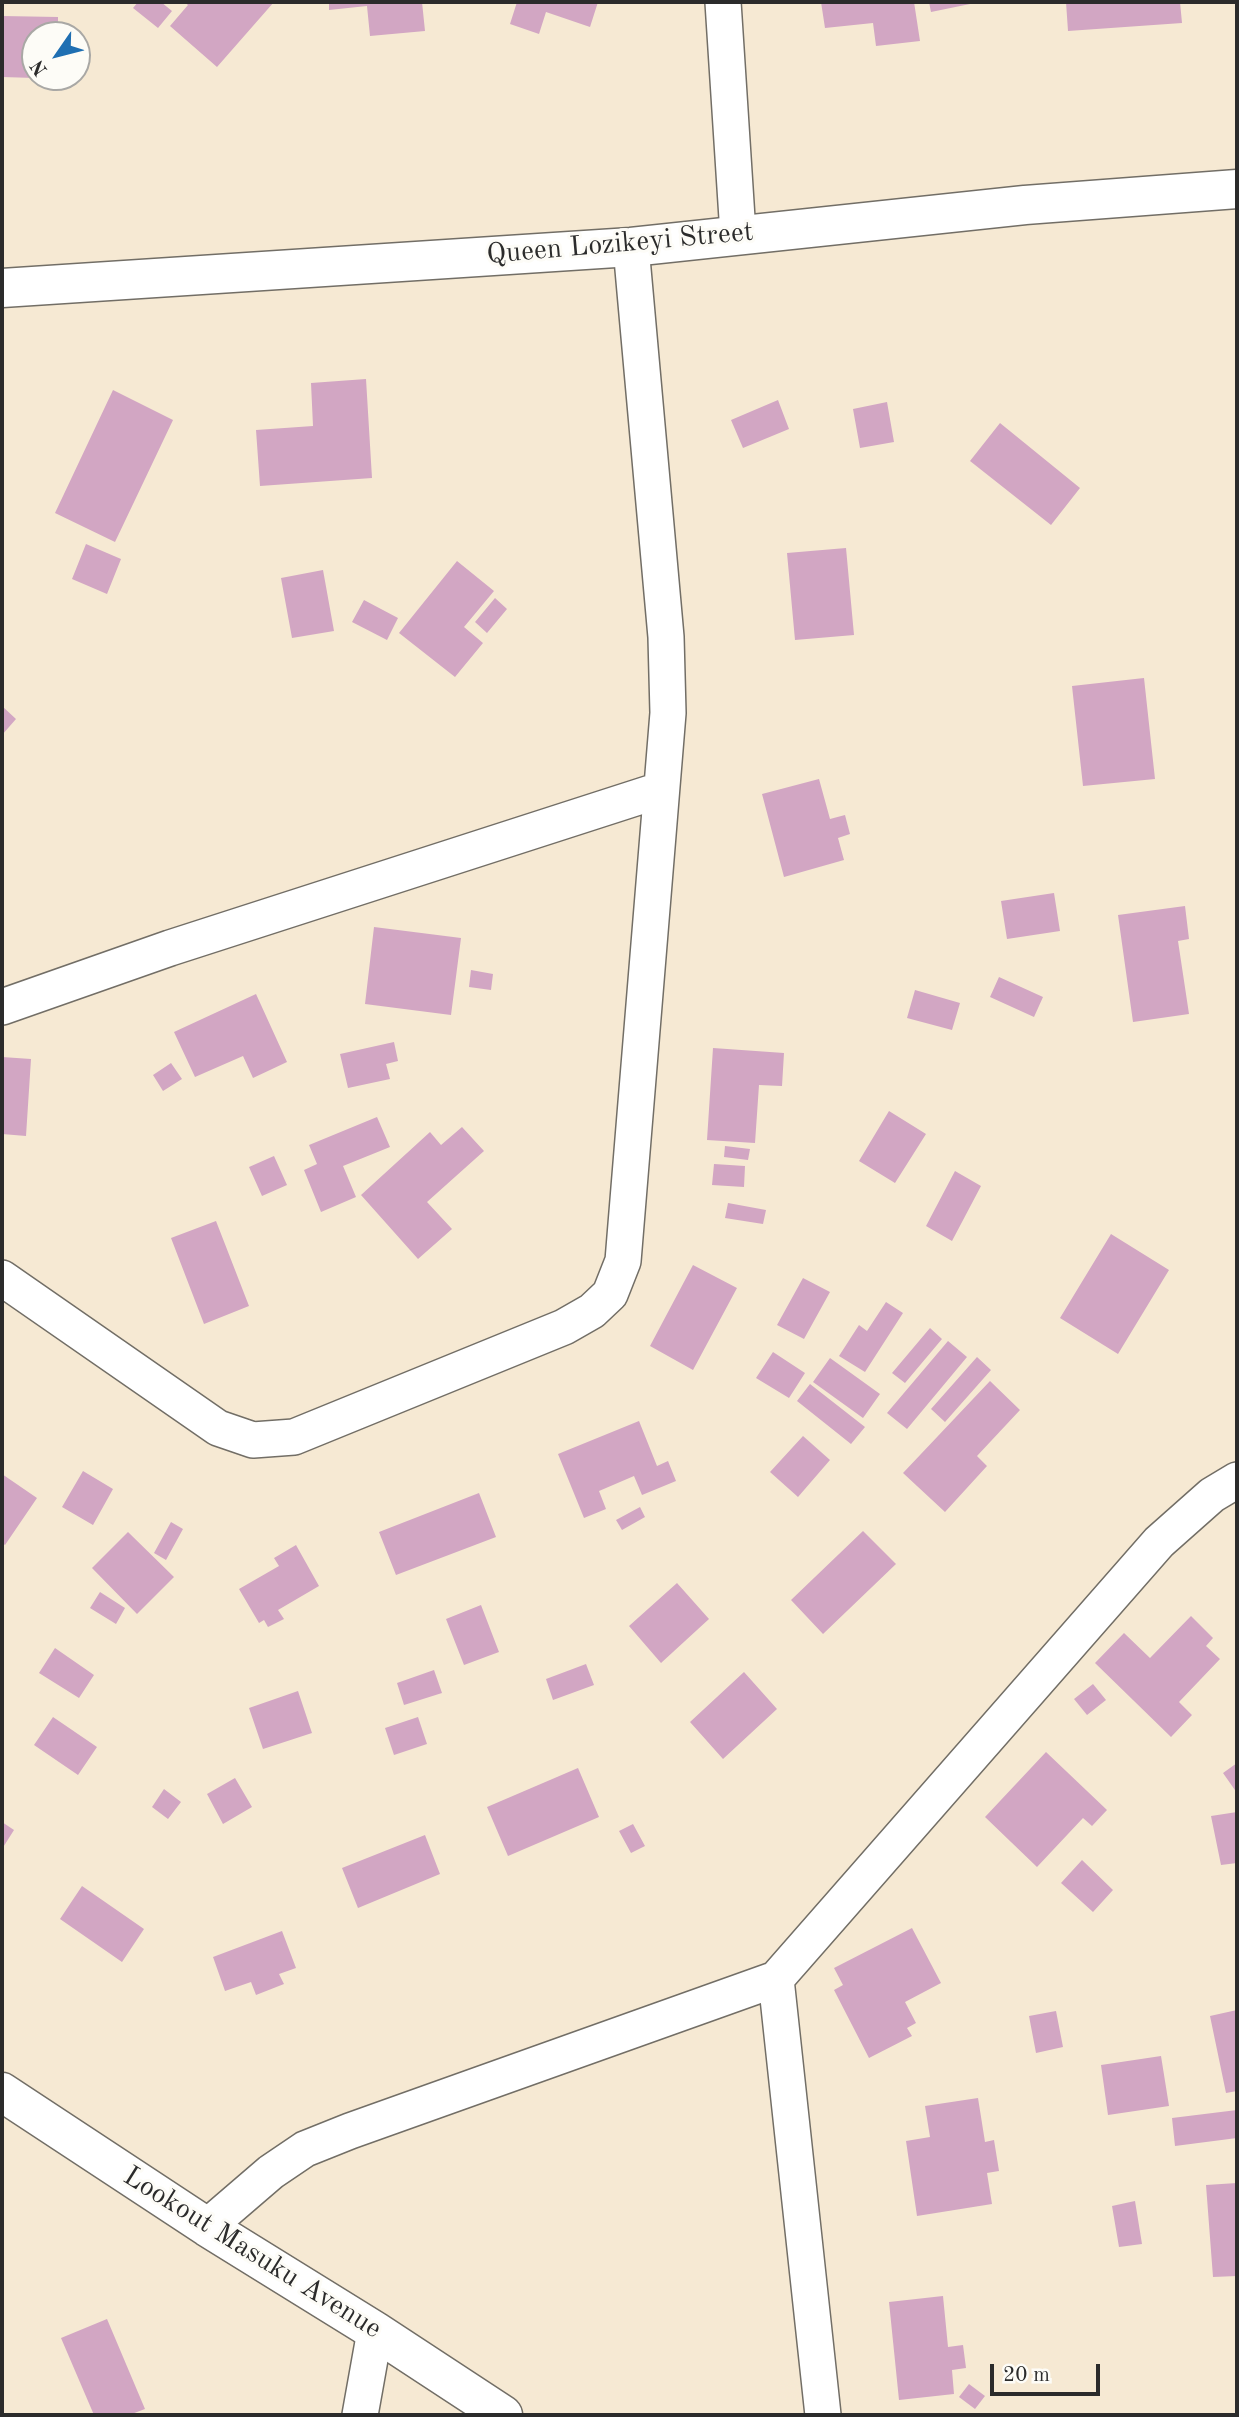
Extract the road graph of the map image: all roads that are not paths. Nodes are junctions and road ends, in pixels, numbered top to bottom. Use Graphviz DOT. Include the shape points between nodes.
graph roads {
  1 [pos="723,2"];
  2 [pos="1237,189"];
  3 [pos="738,234"];
  4 [pos="631,247"];
  5 [pos="2,288"];
  6 [pos="660,790"];
  7 [pos="2,1007"];
  8 [pos="2,1278"];
  9 [pos="1237,1480"];
  10 [pos="776,1979"];
  11 [pos="2,2091"];
  12 [pos="207,2227"];
  13 [pos="375,2331"];
  14 [pos="360,2415"];
  15 [pos="503,2415"];
  16 [pos="823,2415"];
  1 -- 3 [label="street"];
  2 -- 3 [label="main road, Queen Lozikeyi Street"];
  3 -- 4 [label="main road, Queen Lozikeyi Street"];
  4 -- 5 [label="main road, Queen Lozikeyi Street"];
  4 -- 6 [label="street" via="666,636 668,713"];
  6 -- 7 [label="street" via="183,943"];
  6 -- 8 [label="street" via="623,1261 610,1294 592,1311 564,1327 294,1437 253,1440 218,1428"];
  9 -- 10 [label="street" via="1212,1495 1159,1542"];
  10 -- 12 [label="street" via="305,2149"];
  10 -- 16 [label="street"];
  11 -- 12 [label="main road, Lookout Masuku Avenue"];
  12 -- 13 [label="main road, Lookout Masuku Avenue"];
  13 -- 14 [label="street"];
  13 -- 15 [label="main road, Lookout Masuku Avenue"];
}
